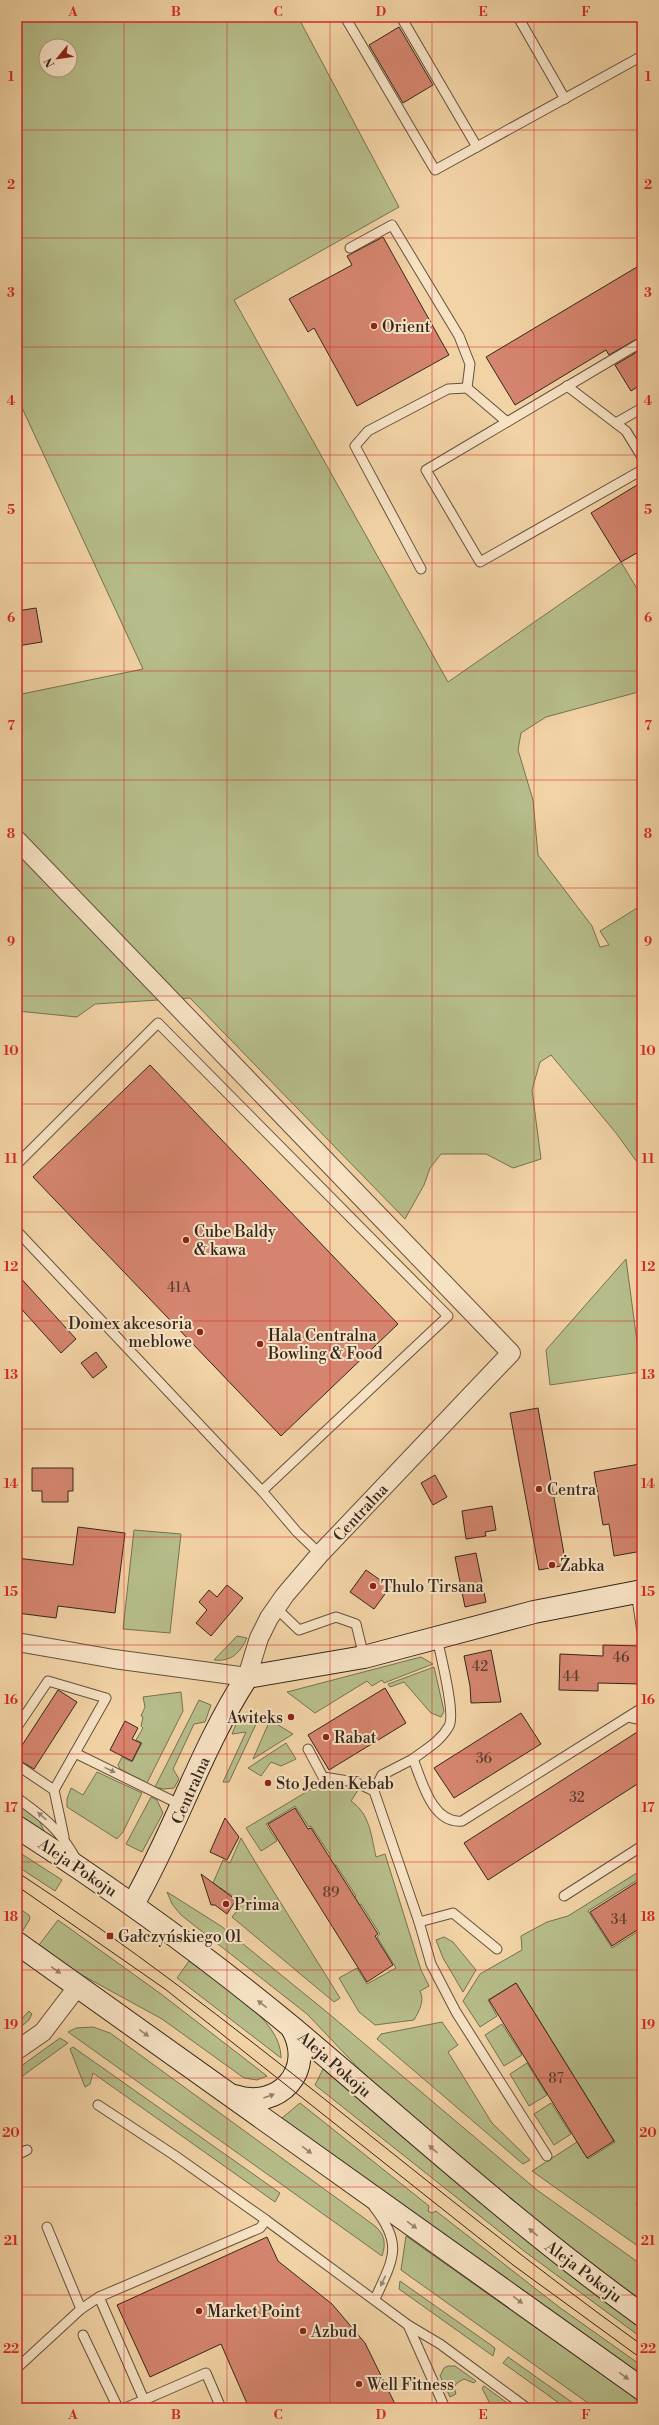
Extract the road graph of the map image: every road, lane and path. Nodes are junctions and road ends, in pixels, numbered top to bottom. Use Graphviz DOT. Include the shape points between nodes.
graph roads {
  1 [pos="345,17"];
  2 [pos="401,17"];
  3 [pos="518,17"];
  4 [pos="642,56"];
  5 [pos="565,99"];
  6 [pos="477,146"];
  7 [pos="350,248"];
  8 [pos="642,342"];
  9 [pos="568,386"];
  10 [pos="467,388"];
  11 [pos="642,408"];
  12 [pos="507,422"];
  13 [pos="616,424"];
  14 [pos="642,457"];
  15 [pos="642,470"];
  16 [pos="421,569"];
  17 [pos="17,840"];
  18 [pos="17,1164"];
  19 [pos="17,1230"];
  20 [pos="262,1491"];
  21 [pos="320,1554"];
  22 [pos="639,1591"];
  23 [pos="276,1607"];
  24 [pos="642,1632"];
  25 [pos="437,1638"];
  26 [pos="17,1642"];
  27 [pos="364,1657"];
  28 [pos="247,1677"];
  29 [pos="642,1708"];
  30 [pos="628,1717"];
  31 [pos="642,1720"];
  32 [pos="17,1727"];
  33 [pos="308,1749"];
  34 [pos="74,1753"];
  35 [pos="413,1759"];
  36 [pos="17,1765"];
  37 [pos="54,1790"];
  38 [pos="374,1791"];
  39 [pos="17,1798"];
  40 [pos="182,1805"];
  41 [pos="17,1827"];
  42 [pos="64,1837"];
  43 [pos="642,1846"];
  44 [pos="82,1869"];
  45 [pos="564,1896"];
  46 [pos="132,1904"];
  47 [pos="419,1922"];
  48 [pos="17,1943"];
  49 [pos="497,1949"];
  50 [pos="78,1986"];
  51 [pos="292,2028"];
  52 [pos="17,2050"];
  53 [pos="231,2095"];
  54 [pos="98,2105"];
  55 [pos="27,2150"];
  56 [pos="17,2155"];
  57 [pos="547,2156"];
  58 [pos="357,2186"];
  59 [pos="266,2220"];
  60 [pos="47,2227"];
  61 [pos="99,2297"];
  62 [pos="375,2299"];
  63 [pos="81,2309"];
  64 [pos="642,2315"];
  65 [pos="408,2325"];
  66 [pos="83,2335"];
  67 [pos="17,2368"];
  68 [pos="642,2389"];
  69 [pos="144,2400"];
  70 [pos="118,2408"];
  71 [pos="125,2408"];
  72 [pos="221,2408"];
  73 [pos="445,2408"];
  74 [pos="527,2408"];
  1 -- 6 [label="lane" via="435,170"];
  2 -- 6 [label="lane"];
  3 -- 5 [label="lane"];
  4 -- 5 [label="lane"];
  5 -- 6 [label="lane"];
  7 -- 10 [label="lane" via="392,225 459,336 470,364"];
  8 -- 9 [label="lane"];
  9 -- 12 [label="lane"];
  9 -- 13 [label="lane"];
  10 -- 12 [label="lane"];
  10 -- 16 [label="lane" via="448,390 368,431 355,446"];
  11 -- 13 [label="lane"];
  12 -- 15 [label="lane" via="426,470 480,562"];
  13 -- 14 [label="lane" via="626,431"];
  17 -- 21 [label="street, Centralna" via="511,1353"];
  18 -- 20 [label="lane" via="158,1023 448,1316"];
  19 -- 20 [label="lane"];
  20 -- 21 [label="lane" via="297,1532"];
  21 -- 23 [label="street, Centralna"];
  22 -- 24 [label="lane"];
  22 -- 25 [label="main road" via="549,1609"];
  23 -- 27 [label="lane" via="299,1630 336,1617 356,1624"];
  23 -- 28 [label="street, Centralna" via="260,1638"];
  25 -- 27 [label="main road"];
  25 -- 35 [label="lane" via="449,1697 450,1724 440,1739"];
  26 -- 28 [label="street" via="114,1659"];
  27 -- 28 [label="main road"];
  28 -- 40 [label="main road, Centralna" via="229,1706"];
  29 -- 30 [label="lane"];
  30 -- 31 [label="lane"];
  30 -- 35 [label="lane" via="462,1821 452,1822 443,1817 429,1798"];
  32 -- 34 [label="lane" via="48,1681 106,1698"];
  33 -- 38 [label="lane" via="323,1777 355,1782"];
  34 -- 37 [label="lane"];
  34 -- 40 [label="lane, one-way"];
  35 -- 38 [label="lane" via="382,1774"];
  36 -- 37 [label="lane"];
  37 -- 42 [label="lane"];
  38 -- 47 [label="lane"];
  42 -- 39 [label="lane, one-way" via="40,1814"];
  40 -- 46 [label="main road, Centralna" via="158,1858"];
  41 -- 44 [label="main road, Aleja Pokoju"];
  42 -- 44 [label="lane"];
  43 -- 45 [label="lane"];
  44 -- 46 [label="main road, Aleja Pokoju"];
  51 -- 46 [label="main road, Aleja Pokoju, one-way"];
  47 -- 49 [label="lane" via="453,1913"];
  47 -- 57 [label="lane" via="431,1964 456,2012"];
  48 -- 50 [label="main road, one-way"];
  50 -- 52 [label="street" via="43,2032"];
  50 -- 53 [label="main road, one-way"];
  53 -- 51 [label="main road, one-way" via="262,2099 279,2092 292,2081 299,2065 300,2052"];
  64 -- 51 [label="main road, Aleja Pokoju, one-way" via="504,2209"];
  53 -- 58 [label="main road, one-way"];
  54 -- 59 [label="lane"];
  55 -- 56 [label="lane"];
  58 -- 62 [label="lane, one-way" via="387,2224 393,2244 390,2267"];
  58 -- 68 [label="main road, one-way"];
  59 -- 61 [label="lane" via="260,2228"];
  59 -- 62 [label="lane"];
  60 -- 63 [label="lane"];
  61 -- 63 [label="lane"];
  61 -- 69 [label="lane"];
  62 -- 65 [label="lane"];
  63 -- 67 [label="lane"];
  65 -- 73 [label="lane"];
  65 -- 74 [label="lane" via="440,2344"];
  66 -- 70 [label="lane"];
  69 -- 71 [label="lane"];
  69 -- 72 [label="lane" via="206,2373"];
}
